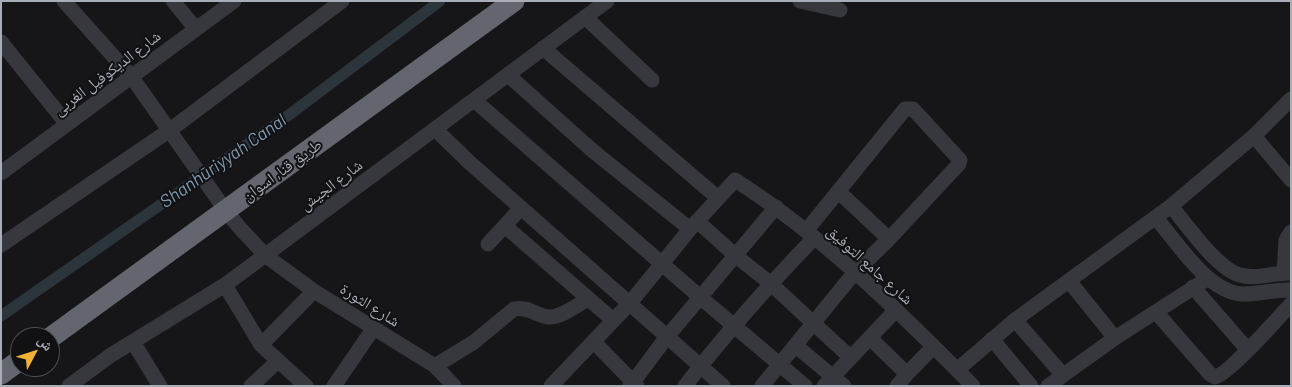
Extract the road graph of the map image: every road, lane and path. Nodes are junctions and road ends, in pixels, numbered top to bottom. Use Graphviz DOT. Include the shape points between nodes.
graph roads {
  1 [pos="64,1"];
  2 [pos="173,1"];
  3 [pos="234,1"];
  4 [pos="342,1"];
  5 [pos="514,1"];
  6 [pos="607,1"];
  7 [pos="800,1"];
  8 [pos="840,10"];
  9 [pos="585,18"];
  10 [pos="196,28"];
  11 [pos="1,42"];
  12 [pos="543,48"];
  13 [pos="508,75"];
  14 [pos="134,80"];
  15 [pos="652,80"];
  16 [pos="1291,99"];
  17 [pos="474,100"];
  18 [pos="67,124"];
  19 [pos="435,129"];
  20 [pos="170,130"];
  21 [pos="1254,136"];
  22 [pos="1,173"];
  23 [pos="1291,180"];
  24 [pos="838,192"];
  25 [pos="718,198"];
  26 [pos="1171,206"];
  27 [pos="521,208"];
  28 [pos="776,208"];
  29 [pos="1156,218"];
  30 [pos="233,219"];
  31 [pos="694,225"];
  32 [pos="505,226"];
  33 [pos="1291,232"];
  34 [pos="810,234"];
  35 [pos="889,239"];
  36 [pos="488,244"];
  37 [pos="1,245"];
  38 [pos="266,256"];
  39 [pos="736,256"];
  40 [pos="662,263"];
  41 [pos="855,272"];
  42 [pos="1287,273"];
  43 [pos="1207,279"];
  44 [pos="1069,281"];
  45 [pos="770,283"];
  46 [pos="225,285"];
  47 [pos="1194,287"];
  48 [pos="1291,290"];
  49 [pos="314,291"];
  50 [pos="700,297"];
  51 [pos="588,299"];
  52 [pos="630,303"];
  53 [pos="1291,304"];
  54 [pos="895,311"];
  55 [pos="1156,312"];
  56 [pos="613,320"];
  57 [pos="1015,320"];
  58 [pos="814,322"];
  59 [pos="733,325"];
  60 [pos="373,329"];
  61 [pos="60,331"];
  62 [pos="666,338"];
  63 [pos="870,338"];
  64 [pos="1115,338"];
  65 [pos="992,339"];
  66 [pos="133,342"];
  67 [pos="594,342"];
  68 [pos="261,345"];
  69 [pos="796,346"];
  70 [pos="933,347"];
  71 [pos="1248,350"];
  72 [pos="850,357"];
  73 [pos="278,361"];
  74 [pos="780,364"];
  75 [pos="435,366"];
  76 [pos="700,366"];
  77 [pos="957,370"];
  78 [pos="1063,375"];
  79 [pos="828,381"];
  80 [pos="901,382"];
  81 [pos="559,383"];
  82 [pos="633,384"];
  83 [pos="70,386"];
  84 [pos="160,386"];
  85 [pos="251,386"];
  86 [pos="306,386"];
  87 [pos="334,386"];
  88 [pos="454,386"];
  89 [pos="686,386"];
  90 [pos="722,386"];
  91 [pos="762,386"];
  92 [pos="805,386"];
  93 [pos="844,386"];
  94 [pos="972,386"];
  95 [pos="1031,386"];
  96 [pos="1048,386"];
  1 -- 14 [label="street, شارع الثورة"];
  2 -- 10 [label="street"];
  3 -- 10 [label="street, شارع الديكوفيل الغربى"];
  4 -- 20 [label="street"];
  5 -- 30 [label="highway, طريق قنا, اسوان"];
  6 -- 9 [label="street, شارع الجيش"];
  7 -- 8 [label="street"];
  9 -- 12 [label="street, شارع الجيش"];
  9 -- 15 [label="street"];
  10 -- 14 [label="street, شارع الديكوفيل الغربى"];
  11 -- 18 [label="street"];
  12 -- 13 [label="street, شارع الجيش"];
  12 -- 25 [label="street"];
  13 -- 17 [label="street, شارع الجيش"];
  13 -- 31 [label="street" via="593,151"];
  14 -- 18 [label="street, شارع الديكوفيل الغربى"];
  14 -- 20 [label="street, شارع الثورة"];
  16 -- 21 [label="street"];
  17 -- 19 [label="street, شارع الجيش"];
  17 -- 40 [label="street"];
  18 -- 22 [label="street, شارع الديكوفيل الغربى"];
  19 -- 27 [label="street"];
  19 -- 38 [label="street, شارع الجيش"];
  20 -- 30 [label="street, شارع الثورة"];
  20 -- 37 [label="street"];
  21 -- 23 [label="street"];
  21 -- 26 [label="street"];
  24 -- 34 [label="street"];
  24 -- 35 [label="street"];
  24 -- 35 [label="street" via="903,111 913,109 961,162"];
  25 -- 28 [label="street, شارع جامع التوفيق" via="734,180"];
  25 -- 31 [label="street"];
  26 -- 29 [label="street"];
  26 -- 42 [label="street" via="1225,268 1248,276"];
  27 -- 32 [label="street"];
  27 -- 52 [label="street"];
  28 -- 34 [label="street, شارع جامع التوفيق"];
  28 -- 39 [label="street"];
  29 -- 43 [label="street"];
  29 -- 44 [label="street"];
  30 -- 38 [label="street, شارع الثورة"];
  30 -- 61 [label="highway, طريق قنا, اسوان"];
  31 -- 39 [label="street"];
  31 -- 40 [label="street"];
  32 -- 36 [label="street"];
  32 -- 51 [label="street"];
  33 -- 42 [label="street" via="1286,240"];
  34 -- 41 [label="street, شارع جامع التوفيق"];
  34 -- 45 [label="street"];
  35 -- 41 [label="street"];
  38 -- 46 [label="street, شارع الجيش"];
  38 -- 49 [label="street, شارع الثورة"];
  39 -- 45 [label="street"];
  39 -- 50 [label="street"];
  40 -- 50 [label="street"];
  40 -- 52 [label="street"];
  41 -- 54 [label="street, شارع جامع التوفيق"];
  41 -- 58 [label="street"];
  43 -- 47 [label="street"];
  43 -- 48 [label="street" via="1222,289 1240,294"];
  44 -- 57 [label="street"];
  44 -- 64 [label="street"];
  45 -- 58 [label="street"];
  45 -- 59 [label="street"];
  46 -- 66 [label="street, شارع الجيش"];
  46 -- 68 [label="street"];
  47 -- 55 [label="street"];
  47 -- 71 [label="street"];
  49 -- 60 [label="street, شارع الثورة"];
  49 -- 68 [label="street"];
  50 -- 59 [label="street"];
  50 -- 62 [label="street"];
  51 -- 56 [label="street"];
  51 -- 75 [label="street" via="556,316 514,309 474,342"];
  52 -- 56 [label="street"];
  52 -- 62 [label="street"];
  53 -- 71 [label="street"];
  54 -- 63 [label="street"];
  54 -- 70 [label="street, شارع جامع التوفيق"];
  55 -- 64 [label="street"];
  55 -- 71 [label="street" via="1212,376 1218,377"];
  56 -- 67 [label="street"];
  57 -- 65 [label="street"];
  57 -- 78 [label="street"];
  58 -- 69 [label="street"];
  58 -- 72 [label="street"];
  59 -- 74 [label="street"];
  59 -- 76 [label="street"];
  60 -- 75 [label="street, شارع الثورة"];
  60 -- 87 [label="street"];
  62 -- 76 [label="street"];
  62 -- 82 [label="street"];
  63 -- 72 [label="street"];
  63 -- 80 [label="street"];
  64 -- 78 [label="street"];
  65 -- 77 [label="street"];
  65 -- 95 [label="street"];
  66 -- 83 [label="street, شارع الجيش"];
  66 -- 84 [label="street"];
  67 -- 81 [label="street"];
  67 -- 82 [label="street"];
  68 -- 73 [label="street"];
  69 -- 74 [label="street"];
  69 -- 79 [label="street"];
  70 -- 77 [label="street, شارع جامع التوفيق"];
  70 -- 80 [label="street"];
  72 -- 79 [label="street"];
  73 -- 85 [label="street"];
  73 -- 86 [label="street"];
  74 -- 91 [label="street"];
  74 -- 92 [label="street"];
  75 -- 88 [label="street, شارع الثورة"];
  76 -- 89 [label="street"];
  76 -- 90 [label="street"];
  77 -- 94 [label="street, شارع جامع التوفيق"];
  78 -- 96 [label="street"];
  79 -- 93 [label="street"];
}
